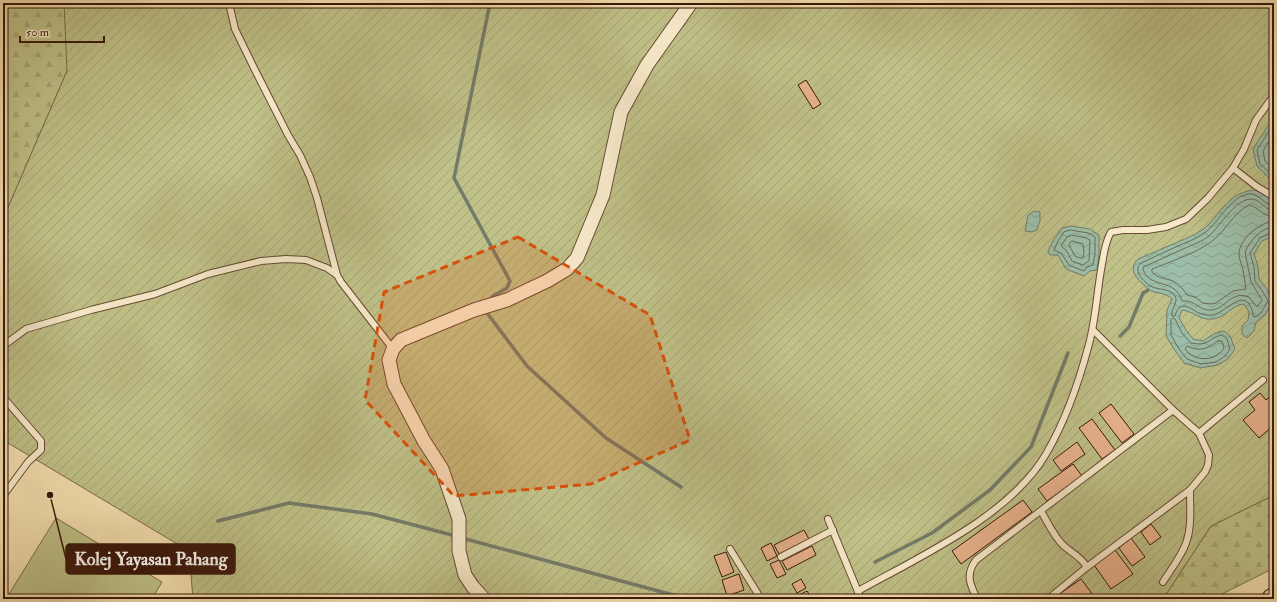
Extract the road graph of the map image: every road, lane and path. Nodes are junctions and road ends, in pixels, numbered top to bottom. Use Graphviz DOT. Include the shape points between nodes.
graph roads {
  1 [pos="229,3"];
  2 [pos="690,3"];
  3 [pos="1274,95"];
  4 [pos="1233,168"];
  5 [pos="1274,197"];
  6 [pos="337,275"];
  7 [pos="1093,330"];
  8 [pos="3,346"];
  9 [pos="393,349"];
  10 [pos="1263,380"];
  11 [pos="3,398"];
  12 [pos="1173,410"];
  13 [pos="1199,433"];
  14 [pos="1190,490"];
  15 [pos="3,496"];
  16 [pos="1041,512"];
  17 [pos="828,520"];
  18 [pos="833,530"];
  19 [pos="730,549"];
  20 [pos="781,557"];
  21 [pos="1087,567"];
  22 [pos="1163,582"];
  23 [pos="858,591"];
  24 [pos="484,599"];
  25 [pos="761,599"];
  26 [pos="861,599"];
  27 [pos="977,599"];
  28 [pos="1048,599"];
  1 -- 6 [label="lane" via="235,30 310,177"];
  2 -- 9 [label="street" via="647,65 621,112 603,195 576,258 566,269 547,281 507,300 474,310 401,340"];
  3 -- 4 [label="lane" via="1256,120"];
  4 -- 5 [label="lane"];
  4 -- 7 [label="lane" via="1186,219 1147,230 1111,232 1107,240 1100,278"];
  6 -- 8 [label="lane" via="306,260 261,261 208,274 155,294 26,329"];
  6 -- 9 [label="lane"];
  7 -- 12 [label="lane"];
  7 -- 23 [label="lane" via="1063,420 1046,454 1023,484 990,513 947,542"];
  9 -- 24 [label="street" via="389,360 394,384 424,441 442,468 459,518 459,551 465,575"];
  10 -- 13 [label="lane"];
  11 -- 15 [label="lane" via="41,441 41,450 28,462"];
  12 -- 13 [label="lane"];
  12 -- 16 [label="lane"];
  13 -- 14 [label="lane" via="1209,455 1208,465 1206,472"];
  14 -- 21 [label="lane"];
  14 -- 22 [label="lane" via="1189,533 1186,543"];
  16 -- 21 [label="lane" via="1057,538 1081,558"];
  16 -- 27 [label="lane" via="976,560 969,576"];
  17 -- 18 [label="lane"];
  18 -- 20 [label="lane"];
  18 -- 23 [label="lane"];
  19 -- 25 [label="lane"];
  21 -- 28 [label="lane"];
  23 -- 26 [label="lane"];
}
